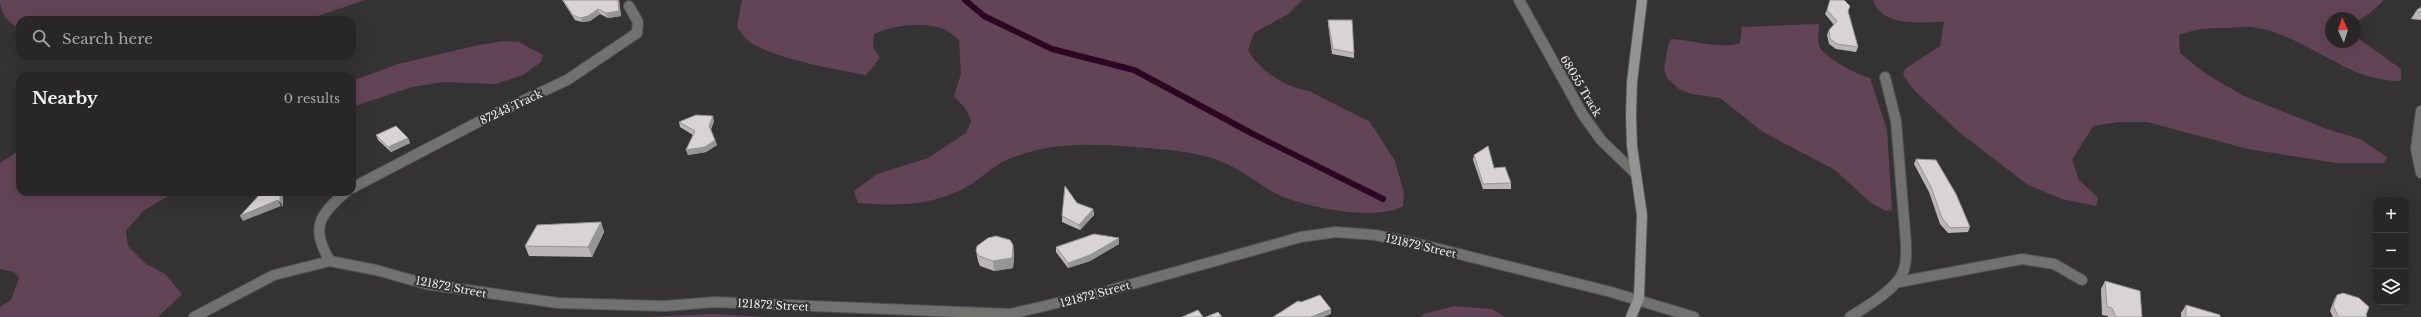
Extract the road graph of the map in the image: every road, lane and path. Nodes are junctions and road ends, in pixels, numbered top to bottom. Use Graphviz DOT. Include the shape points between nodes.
graph roads {
  1 [pos="1519,0"];
  2 [pos="1642,0"];
  3 [pos="629,6"];
  4 [pos="1885,77"];
  5 [pos="2421,111"];
  6 [pos="2421,173"];
  7 [pos="1636,174"];
  8 [pos="356,186"];
  9 [pos="341,196"];
  10 [pos="330,261"];
  11 [pos="2082,280"];
  12 [pos="1899,282"];
  13 [pos="1639,298"];
  14 [pos="194,317"];
  15 [pos="1631,317"];
  16 [pos="1694,317"];
  17 [pos="1850,317"];
  1 -- 7 [label="street, 68055 Track" via="1583,115 1601,140"];
  2 -- 7 [label="street" via="1632,82 1632,146"];
  3 -- 8 [label="street, 87243 Track" via="640,28 637,33 598,61 539,95 482,120"];
  4 -- 12 [label="street" via="1894,101 1899,134 1906,248 1904,273"];
  5 -- 6 [label="street" via="2414,138"];
  7 -- 13 [label="street" via="1642,215"];
  9 -- 10 [label="street" via="318,221 317,232 321,248"];
  10 -- 13 [label="street, 121872 Street" via="426,284 558,303 665,306 715,302 1010,314 1158,278 1292,239 1318,233 1339,232 1360,233 1394,240"];
  10 -- 14 [label="street, 121872 Street" via="274,275"];
  11 -- 12 [label="street" via="2056,264 2040,259 2022,259"];
  12 -- 17 [label="street"];
  13 -- 15 [label="street"];
  13 -- 16 [label="street, 121872 Street"];
}
